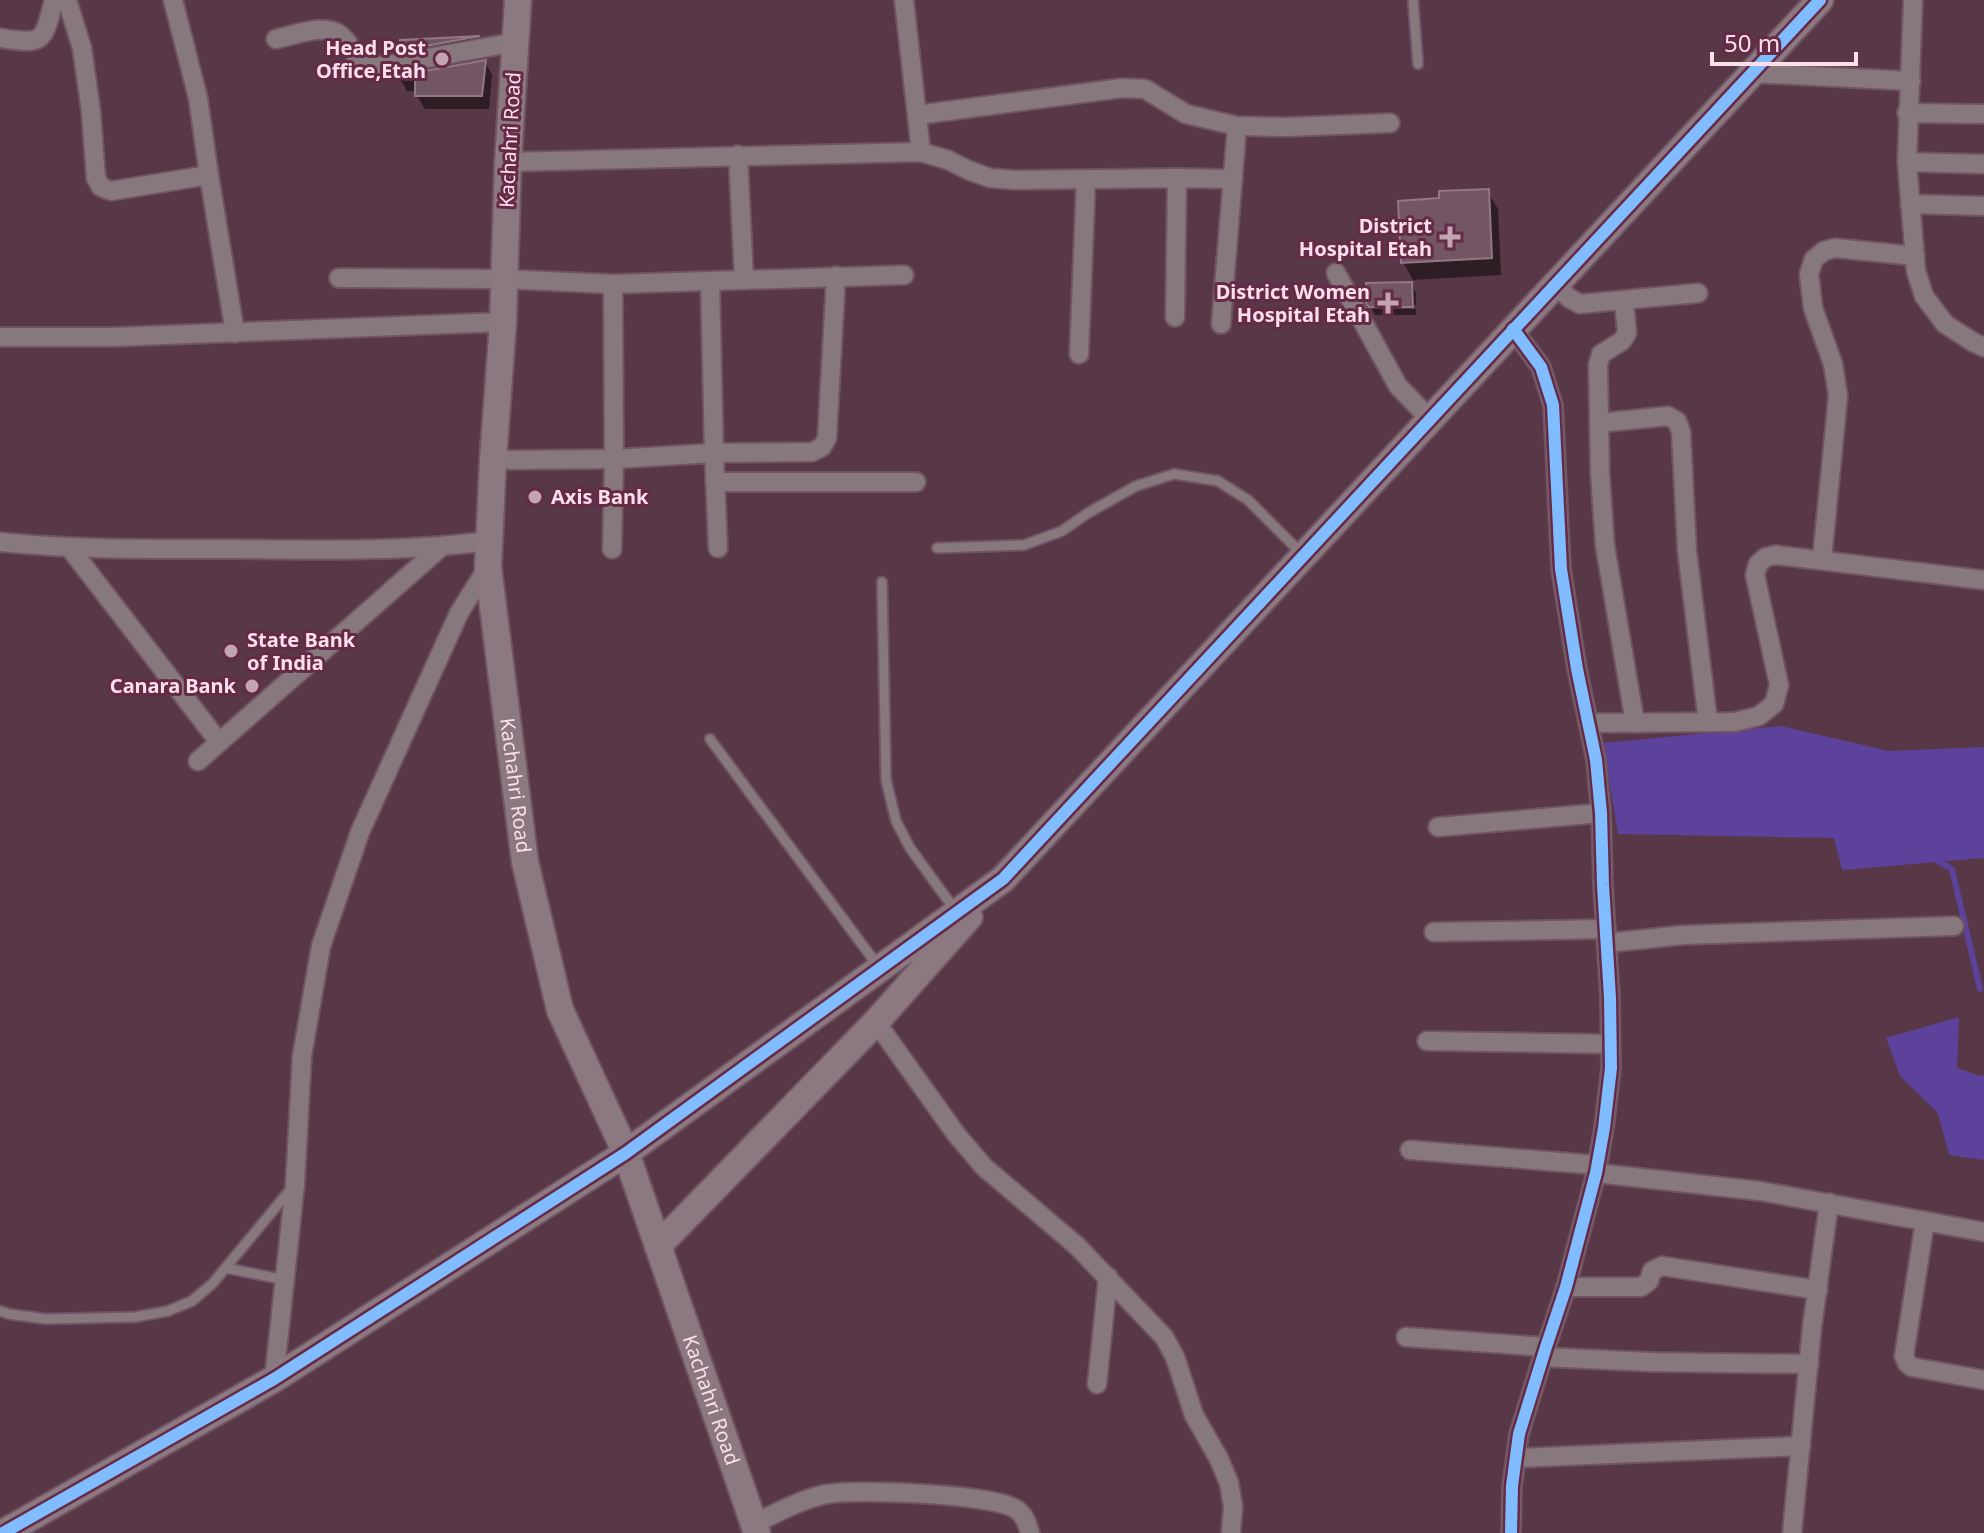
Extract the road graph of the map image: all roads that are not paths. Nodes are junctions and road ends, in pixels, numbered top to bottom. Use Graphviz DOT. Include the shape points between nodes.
graph roads {
  1 [pos="54,0"];
  2 [pos="67,0"];
  3 [pos="173,0"];
  4 [pos="518,0"];
  5 [pos="904,0"];
  6 [pos="1413,0"];
  7 [pos="1820,0"];
  8 [pos="1913,0"];
  9 [pos="0,38"];
  10 [pos="276,39"];
  11 [pos="516,42"];
  12 [pos="1418,64"];
  13 [pos="1752,73"];
  14 [pos="1911,81"];
  15 [pos="1907,113"];
  16 [pos="1984,114"];
  17 [pos="917,115"];
  18 [pos="1390,123"];
  19 [pos="1237,126"];
  20 [pos="921,152"];
  21 [pos="738,155"];
  22 [pos="508,162"];
  23 [pos="1907,162"];
  24 [pos="1984,164"];
  25 [pos="209,175"];
  26 [pos="1177,178"];
  27 [pos="1233,179"];
  28 [pos="1086,180"];
  29 [pos="1910,204"];
  30 [pos="1984,206"];
  31 [pos="1915,256"];
  32 [pos="1336,273"];
  33 [pos="904,275"];
  34 [pos="836,276"];
  35 [pos="339,278"];
  36 [pos="504,279"];
  37 [pos="744,280"];
  38 [pos="710,282"];
  39 [pos="613,284"];
  40 [pos="1555,284"];
  41 [pos="1698,293"];
  42 [pos="1624,301"];
  43 [pos="1175,317"];
  44 [pos="503,322"];
  45 [pos="1221,324"];
  46 [pos="1513,329"];
  47 [pos="235,333"];
  48 [pos="0,337"];
  49 [pos="1984,347"];
  50 [pos="1079,354"];
  51 [pos="1430,419"];
  52 [pos="1599,423"];
  53 [pos="714,453"];
  54 [pos="614,459"];
  55 [pos="493,460"];
  56 [pos="715,482"];
  57 [pos="916,482"];
  58 [pos="489,541"];
  59 [pos="0,542"];
  60 [pos="69,547"];
  61 [pos="441,547"];
  62 [pos="718,548"];
  63 [pos="937,548"];
  64 [pos="612,549"];
  65 [pos="1303,556"];
  66 [pos="1822,559"];
  67 [pos="488,567"];
  68 [pos="1984,580"];
  69 [pos="882,582"];
  70 [pos="1708,722"];
  71 [pos="1588,723"];
  72 [pos="1635,723"];
  73 [pos="710,739"];
  74 [pos="219,742"];
  75 [pos="198,761"];
  76 [pos="1601,813"];
  77 [pos="1438,827"];
  78 [pos="1003,879"];
  79 [pos="957,912"];
  80 [pos="1954,926"];
  81 [pos="1434,932"];
  82 [pos="1607,936"];
  83 [pos="880,969"];
  84 [pos="876,1022"];
  85 [pos="1427,1041"];
  86 [pos="1610,1044"];
  87 [pos="1410,1150"];
  88 [pos="626,1153"];
  89 [pos="1596,1169"];
  90 [pos="295,1184"];
  91 [pos="1829,1203"];
  92 [pos="1925,1221"];
  93 [pos="1984,1232"];
  94 [pos="658,1246"];
  95 [pos="226,1268"];
  96 [pos="1108,1277"];
  97 [pos="285,1280"];
  98 [pos="1566,1287"];
  99 [pos="1818,1290"];
  100 [pos="0,1311"];
  101 [pos="1406,1337"];
  102 [pos="1544,1352"];
  103 [pos="1809,1364"];
  104 [pos="274,1379"];
  105 [pos="1984,1380"];
  106 [pos="1097,1384"];
  107 [pos="1801,1446"];
  108 [pos="1516,1458"];
  109 [pos="755,1529"];
  110 [pos="3,1533"];
  111 [pos="1030,1533"];
  112 [pos="1231,1533"];
  113 [pos="1511,1533"];
  114 [pos="1792,1533"];
  1 -- 9 [label="street" via="46,33 38,40"];
  2 -- 25 [label="street" via="82,48 101,187 111,191"];
  3 -- 25 [label="street" via="198,98"];
  4 -- 11 [label="street, Kachahri Road"];
  5 -- 17 [label="street"];
  6 -- 12 [label="lane"];
  7 -- 13 [label="street"];
  8 -- 14 [label="street"];
  10 -- 11 [label="street" via="323,29 337,32 366,65 383,66"];
  11 -- 22 [label="street, Kachahri Road"];
  13 -- 14 [label="street"];
  13 -- 40 [label="street"];
  14 -- 15 [label="street"];
  15 -- 16 [label="street"];
  15 -- 23 [label="street"];
  17 -- 19 [label="street" via="1122,88 1145,89 1186,114"];
  17 -- 20 [label="street"];
  18 -- 19 [label="street"];
  19 -- 27 [label="street"];
  20 -- 21 [label="street"];
  20 -- 28 [label="street" via="990,178"];
  21 -- 22 [label="street"];
  21 -- 37 [label="street"];
  22 -- 36 [label="street, Kachahri Road"];
  23 -- 24 [label="street"];
  23 -- 29 [label="street"];
  25 -- 47 [label="street"];
  26 -- 27 [label="street"];
  26 -- 28 [label="street"];
  26 -- 43 [label="street"];
  27 -- 45 [label="street"];
  28 -- 50 [label="street"];
  29 -- 30 [label="street"];
  29 -- 31 [label="street"];
  31 -- 49 [label="street" via="1924,296 1945,324"];
  31 -- 66 [label="street" via="1835,248 1814,259 1809,274 1838,396"];
  32 -- 51 [label="street" via="1398,386"];
  33 -- 34 [label="street"];
  34 -- 37 [label="street"];
  34 -- 53 [label="street" via="827,438 822,447 812,452"];
  35 -- 36 [label="street"];
  36 -- 39 [label="street"];
  36 -- 44 [label="street, Kachahri Road"];
  37 -- 38 [label="street"];
  38 -- 39 [label="street"];
  38 -- 53 [label="street"];
  39 -- 54 [label="street"];
  40 -- 42 [label="street" via="1580,304"];
  40 -- 46 [label="street"];
  41 -- 42 [label="street"];
  42 -- 52 [label="street" via="1627,333 1601,354 1598,365"];
  44 -- 47 [label="street"];
  44 -- 55 [label="street, Kachahri Road"];
  46 -- 51 [label="street"];
  46 -- 71 [label="street" via="1541,367 1553,405 1561,569"];
  47 -- 48 [label="street"];
  51 -- 65 [label="street"];
  52 -- 70 [label="street" via="1668,416 1677,421"];
  52 -- 72 [label="street" via="1605,546"];
  53 -- 54 [label="street"];
  53 -- 56 [label="street"];
  54 -- 55 [label="street"];
  54 -- 64 [label="street"];
  55 -- 58 [label="street, Kachahri Road"];
  56 -- 57 [label="street"];
  56 -- 62 [label="street"];
  58 -- 61 [label="street"];
  58 -- 67 [label="street, Kachahri Road"];
  59 -- 60 [label="street"];
  60 -- 61 [label="street"];
  60 -- 74 [label="street"];
  61 -- 74 [label="street"];
  63 -- 65 [label="lane" via="1024,545 1062,531 1136,486 1174,474 1218,481 1248,500"];
  65 -- 78 [label="street"];
  66 -- 68 [label="street"];
  66 -- 70 [label="street" via="1776,555 1758,564 1755,575 1779,685 1774,704 1759,716"];
  67 -- 88 [label="street, Kachahri Road" via="525,862 560,1010"];
  67 -- 90 [label="street" via="459,613 360,832 321,946 302,1056"];
  69 -- 79 [label="lane" via="886,780 896,821 910,848"];
  70 -- 72 [label="street"];
  71 -- 72 [label="street"];
  71 -- 76 [label="street"];
  73 -- 83 [label="lane"];
  74 -- 75 [label="street"];
  76 -- 77 [label="street"];
  76 -- 82 [label="street"];
  78 -- 79 [label="street"];
  78 -- 84 [label="street"];
  79 -- 83 [label="street"];
  80 -- 82 [label="street"];
  81 -- 82 [label="street"];
  82 -- 86 [label="street"];
  83 -- 88 [label="street"];
  84 -- 94 [label="street"];
  84 -- 96 [label="street" via="984,1167"];
  85 -- 86 [label="street"];
  86 -- 89 [label="street"];
  87 -- 89 [label="street"];
  88 -- 94 [label="street, Kachahri Road"];
  88 -- 104 [label="street"];
  89 -- 91 [label="street"];
  89 -- 98 [label="street"];
  90 -- 95 [label="lane"];
  90 -- 97 [label="street"];
  91 -- 92 [label="street"];
  91 -- 99 [label="street"];
  92 -- 93 [label="street"];
  92 -- 105 [label="street" via="1904,1356 1912,1367"];
  94 -- 109 [label="street, Kachahri Road"];
  95 -- 97 [label="lane"];
  95 -- 100 [label="lane" via="192,1301 168,1311 46,1319"];
  96 -- 106 [label="street"];
  96 -- 112 [label="street" via="1164,1337 1175,1357 1194,1415 1229,1483"];
  97 -- 104 [label="street"];
  98 -- 99 [label="street" via="1641,1287 1662,1266"];
  98 -- 102 [label="street"];
  99 -- 103 [label="street"];
  101 -- 102 [label="street"];
  102 -- 103 [label="street" via="1637,1361"];
  102 -- 108 [label="street"];
  103 -- 107 [label="street"];
  104 -- 110 [label="street"];
  107 -- 108 [label="street"];
  107 -- 114 [label="street"];
  108 -- 113 [label="street"];
  109 -- 111 [label="street" via="787,1507 824,1495 860,1492 1006,1505 1025,1518"];
}
